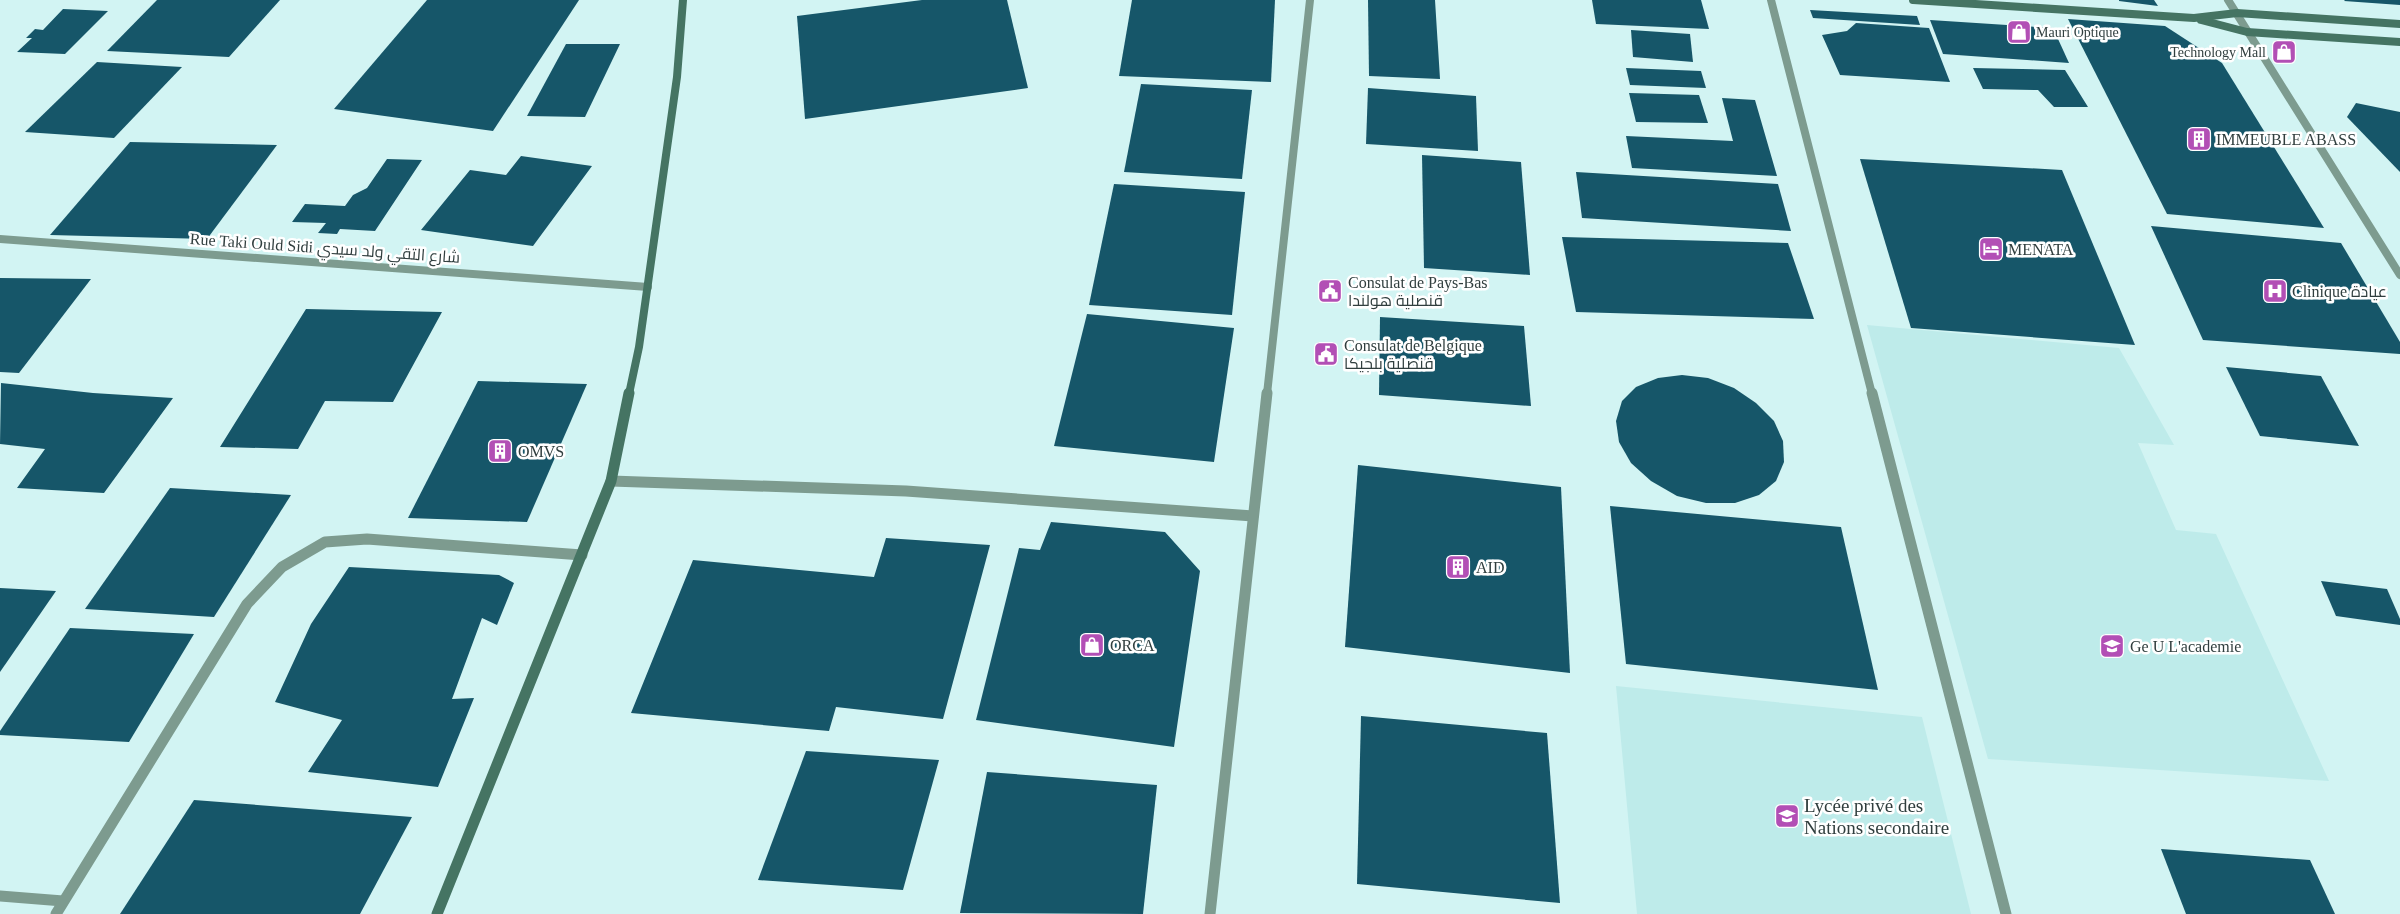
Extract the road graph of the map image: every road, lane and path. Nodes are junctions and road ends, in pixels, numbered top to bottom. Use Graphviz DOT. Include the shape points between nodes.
graph roads {
  1 [pos="683,0"];
  2 [pos="1310,0"];
  3 [pos="1771,0"];
  4 [pos="1913,0"];
  5 [pos="2228,0"];
  6 [pos="2236,13"];
  7 [pos="2194,18"];
  8 [pos="2400,24"];
  9 [pos="2247,32"];
  10 [pos="2400,42"];
  11 [pos="0,239"];
  12 [pos="2400,276"];
  13 [pos="648,287"];
  14 [pos="611,481"];
  15 [pos="1253,516"];
  16 [pos="582,555"];
  17 [pos="0,896"];
  18 [pos="63,901"];
  19 [pos="56,914"];
  20 [pos="437,914"];
  21 [pos="1210,914"];
  22 [pos="2006,914"];
  1 -- 13 [label="street" via="677,78"];
  2 -- 15 [label="street"];
  3 -- 22 [label="street"];
  4 -- 7 [label="street"];
  5 -- 6 [label="street"];
  6 -- 7 [label="street"];
  6 -- 8 [label="street"];
  6 -- 9 [label="street"];
  7 -- 9 [label="street"];
  9 -- 10 [label="street"];
  9 -- 12 [label="street"];
  11 -- 13 [label="street, Rue Taki Ould Sidi شارع التقي ولد سيدي"];
  13 -- 14 [label="street"];
  14 -- 15 [label="street" via="906,491"];
  14 -- 16 [label="street"];
  15 -- 21 [label="street"];
  16 -- 18 [label="street" via="367,539 325,542 282,567 247,604"];
  16 -- 20 [label="street"];
  17 -- 18 [label="street"];
  18 -- 19 [label="street"];
}
